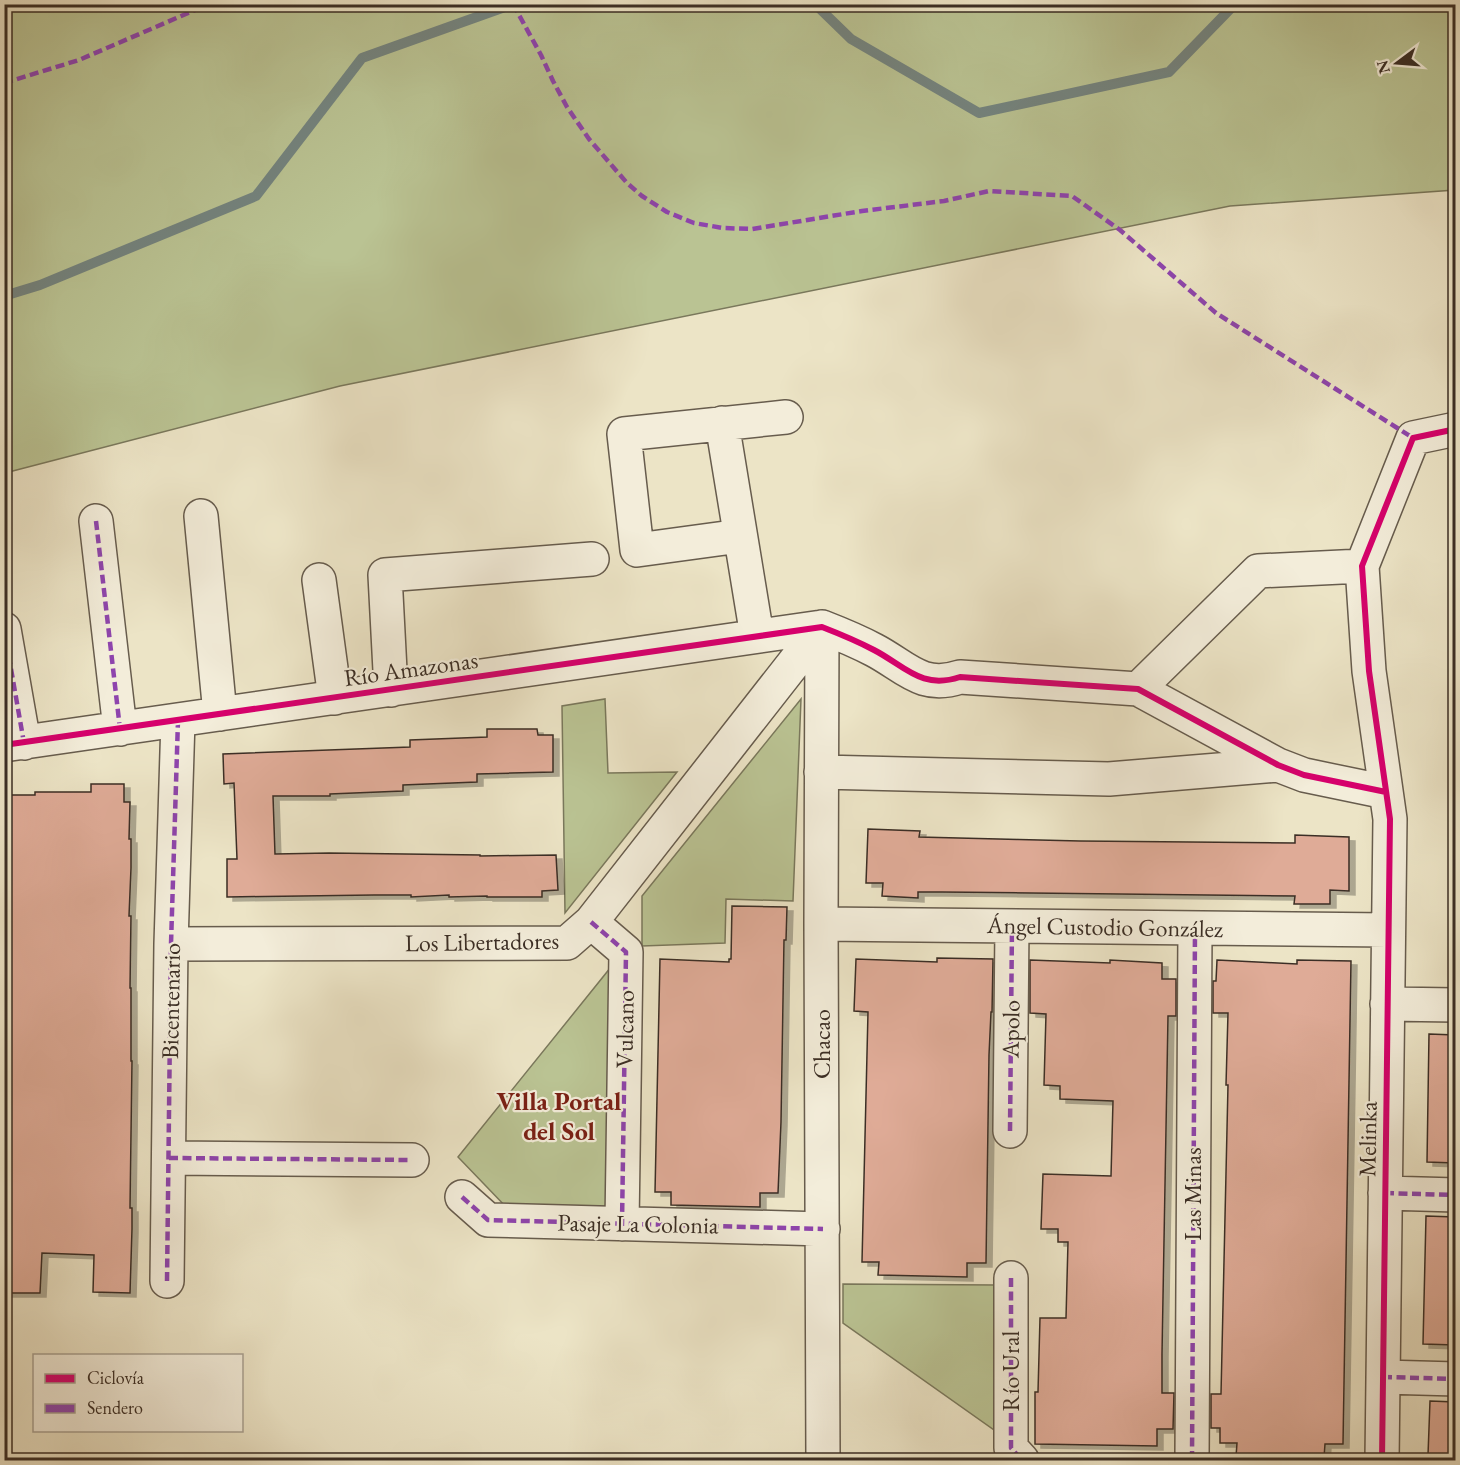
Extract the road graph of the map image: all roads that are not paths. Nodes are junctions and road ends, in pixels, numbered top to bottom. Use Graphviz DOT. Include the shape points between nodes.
graph roads {
  1 [pos="786,417"];
  2 [pos="722,423"];
  3 [pos="1455,429"];
  4 [pos="201,516"];
  5 [pos="96,521"];
  6 [pos="740,536"];
  7 [pos="592,559"];
  8 [pos="1362,566"];
  9 [pos="319,580"];
  10 [pos="822,627"];
  11 [pos="4,629"];
  12 [pos="757,636"];
  13 [pos="1138,689"];
  14 [pos="391,690"];
  15 [pos="335,698"];
  16 [pos="220,714"];
  17 [pos="178,720"];
  18 [pos="120,729"];
  19 [pos="14,744"];
  20 [pos="1278,765"];
  21 [pos="821,772"];
  22 [pos="1388,806"];
  23 [pos="591,921"];
  24 [pos="821,924"];
  25 [pos="1012,926"];
  26 [pos="1195,928"];
  27 [pos="1388,930"];
  28 [pos="171,944"];
  29 [pos="1388,1005"];
  30 [pos="1455,1005"];
  31 [pos="1010,1131"];
  32 [pos="169,1158"];
  33 [pos="412,1160"];
  34 [pos="1385,1193"];
  35 [pos="1455,1195"];
  36 [pos="462,1197"];
  37 [pos="622,1224"];
  38 [pos="823,1229"];
  39 [pos="1011,1278"];
  40 [pos="167,1281"];
  41 [pos="1383,1377"];
  42 [pos="1455,1379"];
  43 [pos="823,1461"];
  44 [pos="1022,1461"];
  45 [pos="1192,1461"];
  46 [pos="1382,1461"];
  1 -- 2 [label="street"];
  2 -- 6 [label="street"];
  2 -- 6 [label="street" via="624,434 637,550"];
  3 -- 8 [label="street" via="1413,438"];
  4 -- 16 [label="street"];
  5 -- 18 [label="street"];
  6 -- 12 [label="street"];
  7 -- 14 [label="street" via="385,575"];
  8 -- 13 [label="street" via="1258,571"];
  8 -- 22 [label="street, Melinka" via="1370,671"];
  9 -- 15 [label="street"];
  10 -- 12 [label="street, Río Amazonas"];
  10 -- 13 [label="street" via="875,650 913,675 928,680 960,678"];
  10 -- 21 [label="street, Chacao"];
  10 -- 23 [label="street, Los Libertadores"];
  11 -- 19 [label="street"];
  12 -- 14 [label="street, Río Amazonas"];
  13 -- 20 [label="street"];
  14 -- 15 [label="street, Río Amazonas"];
  15 -- 16 [label="street, Río Amazonas"];
  16 -- 17 [label="street, Río Amazonas"];
  17 -- 18 [label="street, Río Amazonas"];
  17 -- 28 [label="street, Bicentenario"];
  18 -- 19 [label="street, Río Amazonas"];
  20 -- 21 [label="street" via="1109,779"];
  20 -- 22 [label="street"];
  21 -- 24 [label="street, Chacao"];
  22 -- 27 [label="street, Melinka"];
  23 -- 28 [label="street, Los Libertadores" via="567,943"];
  23 -- 37 [label="street, Vulcano" via="627,952"];
  24 -- 25 [label="street, Ángel Custodio González"];
  24 -- 38 [label="street, Chacao"];
  25 -- 26 [label="street, Ángel Custodio González"];
  25 -- 31 [label="street, Apolo"];
  26 -- 27 [label="street, Ángel Custodio González"];
  26 -- 45 [label="street, Las Minas"];
  27 -- 29 [label="street, Melinka"];
  28 -- 32 [label="street, Bicentenario"];
  29 -- 30 [label="street"];
  29 -- 34 [label="street, Melinka"];
  32 -- 33 [label="street"];
  32 -- 40 [label="street, Bicentenario"];
  34 -- 35 [label="street"];
  34 -- 41 [label="street, Melinka"];
  36 -- 37 [label="street, Pasaje La Colonia" via="488,1220"];
  37 -- 38 [label="street, Pasaje La Colonia"];
  38 -- 43 [label="street, Chacao"];
  39 -- 44 [label="street, Río Ural" via="1011,1448"];
  41 -- 42 [label="street"];
  41 -- 46 [label="street, Melinka"];
}
